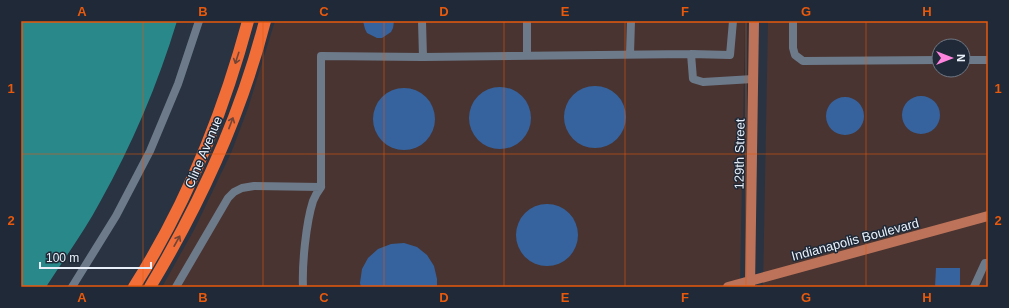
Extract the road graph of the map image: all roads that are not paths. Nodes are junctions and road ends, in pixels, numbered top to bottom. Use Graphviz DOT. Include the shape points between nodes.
graph roads {
  1 [pos="199,21"];
  2 [pos="248,21"];
  3 [pos="265,21"];
  4 [pos="422,21"];
  5 [pos="527,21"];
  6 [pos="631,21"];
  7 [pos="733,21"];
  8 [pos="754,21"];
  9 [pos="792,21"];
  10 [pos="630,54"];
  11 [pos="691,54"];
  12 [pos="526,56"];
  13 [pos="423,57"];
  14 [pos="931,60"];
  15 [pos="971,60"];
  16 [pos="988,60"];
  17 [pos="753,79"];
  18 [pos="321,187"];
  19 [pos="988,216"];
  20 [pos="988,263"];
  21 [pos="750,284"];
  22 [pos="72,287"];
  23 [pos="134,287"];
  24 [pos="150,287"];
  25 [pos="176,287"];
  26 [pos="303,287"];
  27 [pos="728,287"];
  28 [pos="974,287"];
  1 -- 22 [label="lane" via="178,84 150,151 116,216"];
  2 -- 23 [label="highway, Cline Avenue, one-way" via="221,107 191,183"];
  24 -- 3 [label="highway, Cline Avenue, one-way" via="181,234 209,177 235,113"];
  4 -- 13 [label="lane"];
  5 -- 12 [label="lane"];
  6 -- 10 [label="lane"];
  7 -- 11 [label="lane" via="730,55"];
  8 -- 17 [label="main road, 129th Street"];
  9 -- 14 [label="lane" via="793,48 795,55 803,61"];
  10 -- 11 [label="lane"];
  10 -- 12 [label="lane"];
  11 -- 17 [label="lane" via="693,79 703,82"];
  12 -- 13 [label="lane"];
  13 -- 18 [label="lane" via="321,56"];
  15 -- 16 [label="lane"];
  17 -- 21 [label="main road, 129th Street"];
  18 -- 25 [label="lane" via="254,186 234,192"];
  18 -- 26 [label="lane" via="313,200 308,225"];
  19 -- 21 [label="main road, Indianapolis Boulevard"];
  20 -- 28 [label="lane" via="985,263"];
  21 -- 27 [label="main road, Indianapolis Boulevard"];
}
